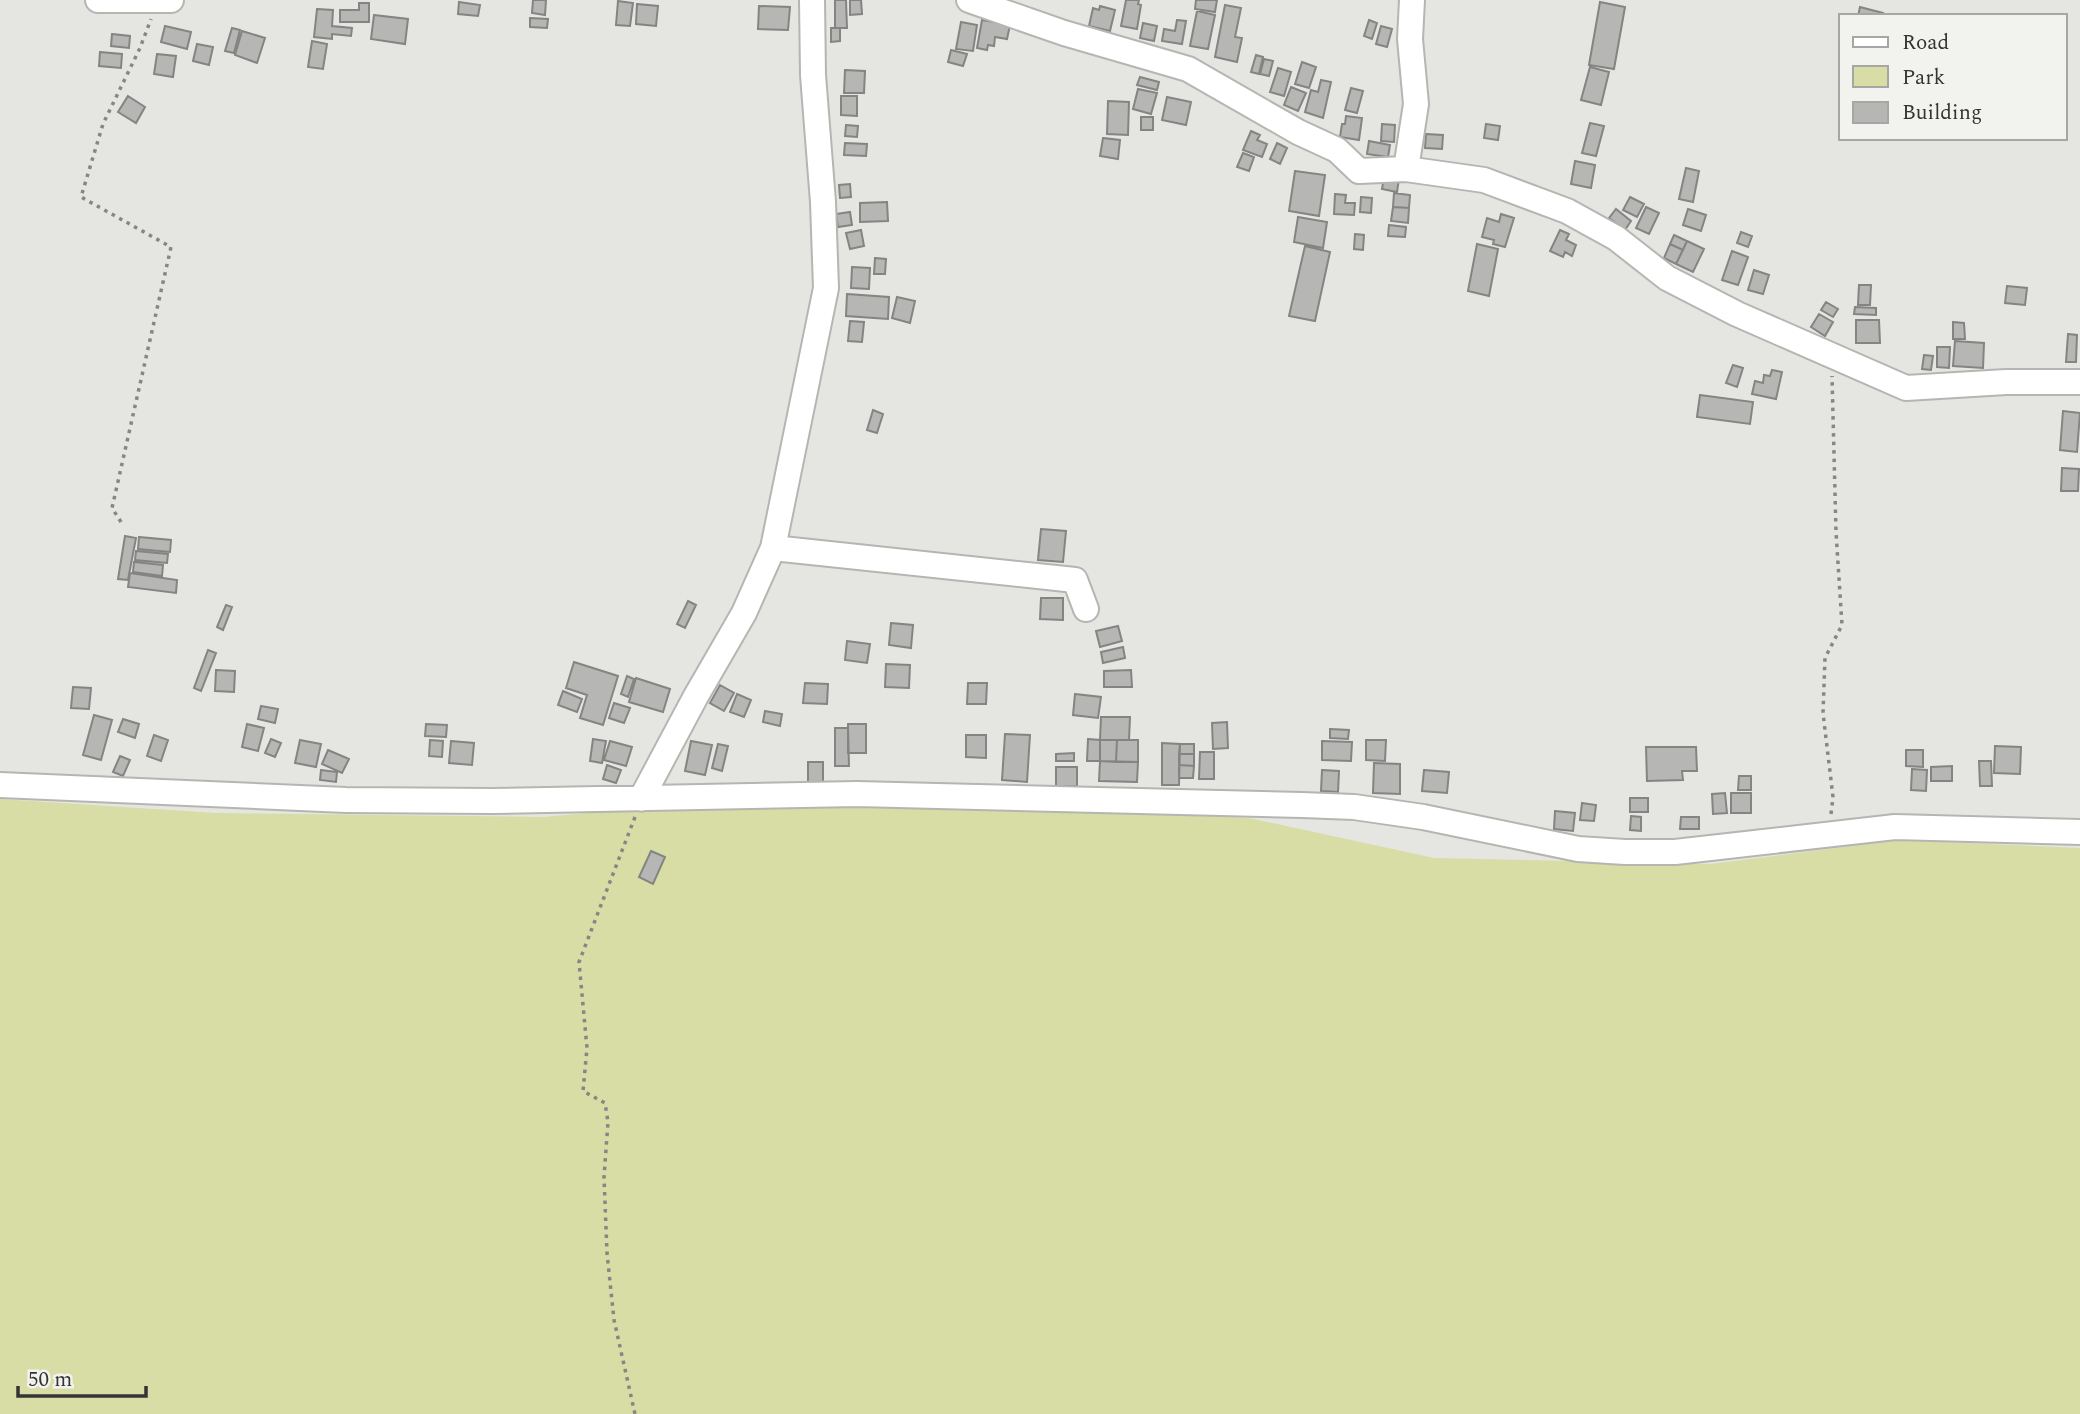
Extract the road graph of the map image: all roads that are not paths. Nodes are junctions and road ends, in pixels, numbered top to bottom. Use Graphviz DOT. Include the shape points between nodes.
graph roads {
  1 [pos="98,0"];
  2 [pos="171,0"];
  3 [pos="813,0"];
  4 [pos="969,0"];
  5 [pos="1412,0"];
  6 [pos="158,1"];
  7 [pos="1406,169"];
  8 [pos="2080,382"];
  9 [pos="773,548"];
  10 [pos="1086,609"];
  11 [pos="0,785"];
  12 [pos="641,799"];
  13 [pos="2080,832"];
  1 -- 6 [label="street"];
  2 -- 6 [label="street"];
  3 -- 9 [label="street" via="826,288"];
  4 -- 7 [label="street" via="1188,69 1337,150 1359,171"];
  5 -- 7 [label="street" via="1416,104"];
  7 -- 8 [label="street" via="1484,180 1567,211 1616,238 1667,278 1906,388"];
  9 -- 10 [label="street" via="1075,580"];
  9 -- 12 [label="street" via="744,613"];
  11 -- 12 [label="street" via="346,800"];
  12 -- 13 [label="street" via="882,794 1302,804 1409,815 1578,849 1625,852 1675,852 1895,827"];
}
